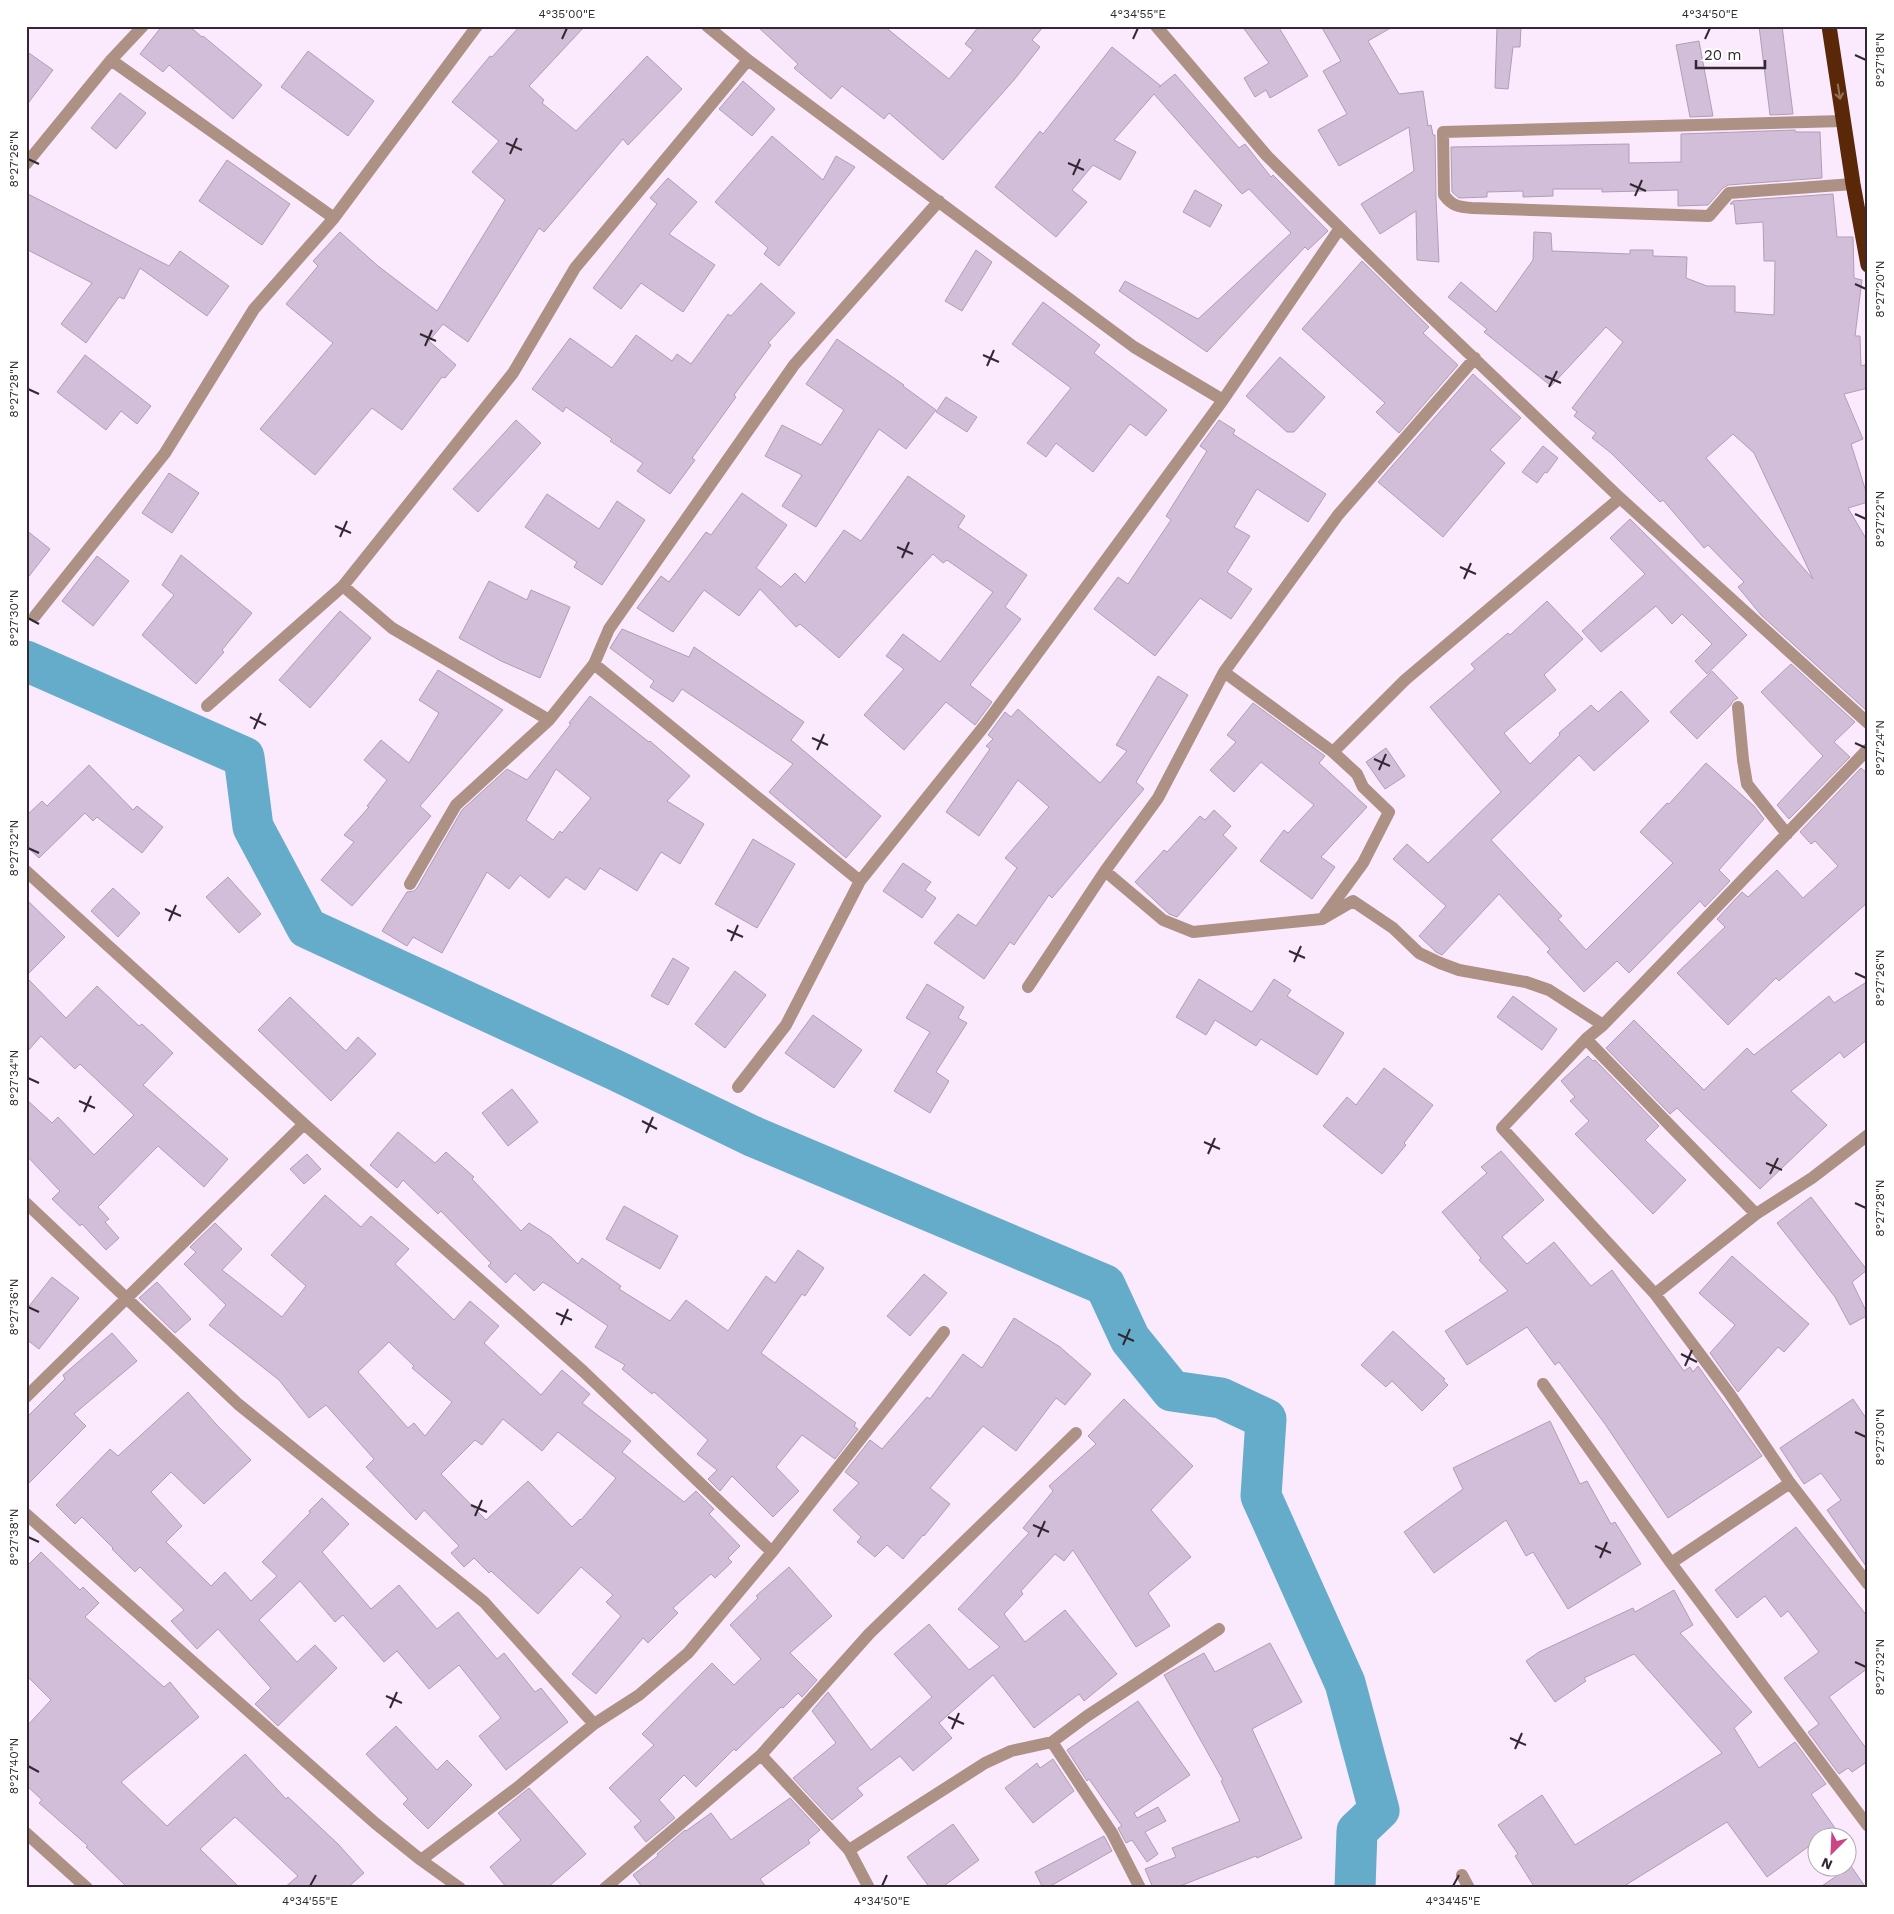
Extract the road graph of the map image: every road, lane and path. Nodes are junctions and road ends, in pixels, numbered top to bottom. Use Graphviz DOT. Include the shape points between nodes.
graph roads {
  1 [pos="143,26"];
  2 [pos="476,26"];
  3 [pos="707,26"];
  4 [pos="1156,26"];
  5 [pos="1829,26"];
  6 [pos="111,60"];
  7 [pos="748,60"];
  8 [pos="1843,121"];
  9 [pos="26,164"];
  10 [pos="1853,184"];
  11 [pos="939,201"];
  12 [pos="334,218"];
  13 [pos="1340,228"];
  14 [pos="1868,265"];
  15 [pos="1475,358"];
  16 [pos="1223,400"];
  17 [pos="1620,498"];
  18 [pos="343,586"];
  19 [pos="34,616"];
  20 [pos="594,664"];
  21 [pos="1224,672"];
  22 [pos="207,706"];
  23 [pos="1738,707"];
  24 [pos="549,720"];
  25 [pos="1868,723"];
  26 [pos="1868,749"];
  27 [pos="1333,752"];
  28 [pos="1787,834"];
  29 [pos="26,871"];
  30 [pos="1105,872"];
  31 [pos="860,881"];
  32 [pos="410,884"];
  33 [pos="1322,919"];
  34 [pos="1028,987"];
  35 [pos="1603,1026"];
  36 [pos="1586,1039"];
  37 [pos="738,1086"];
  38 [pos="304,1124"];
  39 [pos="1868,1135"];
  40 [pos="26,1203"];
  41 [pos="1756,1214"];
  42 [pos="1655,1294"];
  43 [pos="127,1298"];
  44 [pos="944,1332"];
  45 [pos="1543,1384"];
  46 [pos="26,1397"];
  47 [pos="1076,1433"];
  48 [pos="1790,1483"];
  49 [pos="26,1514"];
  50 [pos="772,1552"];
  51 [pos="1670,1563"];
  52 [pos="1868,1584"];
  53 [pos="1219,1629"];
  54 [pos="594,1724"];
  55 [pos="1052,1742"];
  56 [pos="761,1755"];
  57 [pos="1868,1826"];
  58 [pos="26,1833"];
  59 [pos="849,1850"];
  60 [pos="421,1860"];
  61 [pos="1462,1875"];
  62 [pos="87,1888"];
  63 [pos="460,1888"];
  64 [pos="605,1888"];
  65 [pos="869,1888"];
  66 [pos="1140,1888"];
  67 [pos="1469,1888"];
  1 -- 6 [label="street"];
  2 -- 12 [label="street"];
  3 -- 7 [label="street"];
  4 -- 13 [label="street" via="1267,156"];
  5 -- 8 [label="highway, one-way"];
  6 -- 9 [label="street"];
  6 -- 12 [label="street"];
  7 -- 11 [label="street"];
  7 -- 18 [label="street" via="575,268 513,374"];
  8 -- 10 [label="highway"];
  8 -- 10 [label="street" via="1443,132 1444,195 1450,203 1472,208 1709,216 1729,193"];
  10 -- 14 [label="highway"];
  11 -- 16 [label="street" via="1134,347"];
  11 -- 20 [label="street" via="794,365 609,628"];
  12 -- 19 [label="street" via="254,309 165,453"];
  13 -- 15 [label="street"];
  13 -- 16 [label="street"];
  15 -- 17 [label="street"];
  15 -- 21 [label="street" via="1338,515"];
  16 -- 31 [label="street" via="985,725"];
  17 -- 25 [label="street"];
  17 -- 27 [label="street" via="1406,680"];
  18 -- 22 [label="street"];
  18 -- 24 [label="street" via="392,628"];
  20 -- 24 [label="street"];
  20 -- 31 [label="street"];
  21 -- 27 [label="street"];
  21 -- 30 [label="street" via="1158,798"];
  23 -- 28 [label="street" via="1748,784"];
  24 -- 32 [label="street" via="456,805"];
  26 -- 28 [label="street"];
  27 -- 33 [label="street" via="1357,774 1363,787 1389,812 1363,863"];
  28 -- 35 [label="street"];
  29 -- 38 [label="street"];
  30 -- 33 [label="street" via="1163,920 1193,932"];
  30 -- 34 [label="street"];
  31 -- 37 [label="street" via="786,1025"];
  33 -- 35 [label="street" via="1353,901 1393,928 1419,953 1440,964 1533,984 1548,990"];
  35 -- 36 [label="street"];
  36 -- 41 [label="street"];
  36 -- 42 [label="street" via="1502,1128"];
  38 -- 43 [label="street"];
  38 -- 50 [label="street" via="583,1371"];
  39 -- 41 [label="street" via="1812,1178"];
  40 -- 43 [label="street"];
  41 -- 42 [label="street"];
  42 -- 48 [label="street" via="1729,1393"];
  43 -- 46 [label="street"];
  43 -- 54 [label="street" via="238,1404 484,1602"];
  44 -- 50 [label="street"];
  45 -- 51 [label="street"];
  47 -- 56 [label="street" via="869,1634"];
  48 -- 51 [label="street"];
  48 -- 52 [label="street"];
  49 -- 60 [label="street"];
  50 -- 54 [label="street" via="688,1653 639,1695"];
  51 -- 57 [label="street"];
  53 -- 55 [label="street"];
  54 -- 60 [label="street" via="518,1787"];
  55 -- 59 [label="street" via="1010,1751 985,1763"];
  55 -- 66 [label="street" via="1112,1833"];
  56 -- 59 [label="street"];
  56 -- 64 [label="street"];
  58 -- 62 [label="street"];
  59 -- 65 [label="street"];
  60 -- 63 [label="street"];
  61 -- 67 [label="street"];
}
